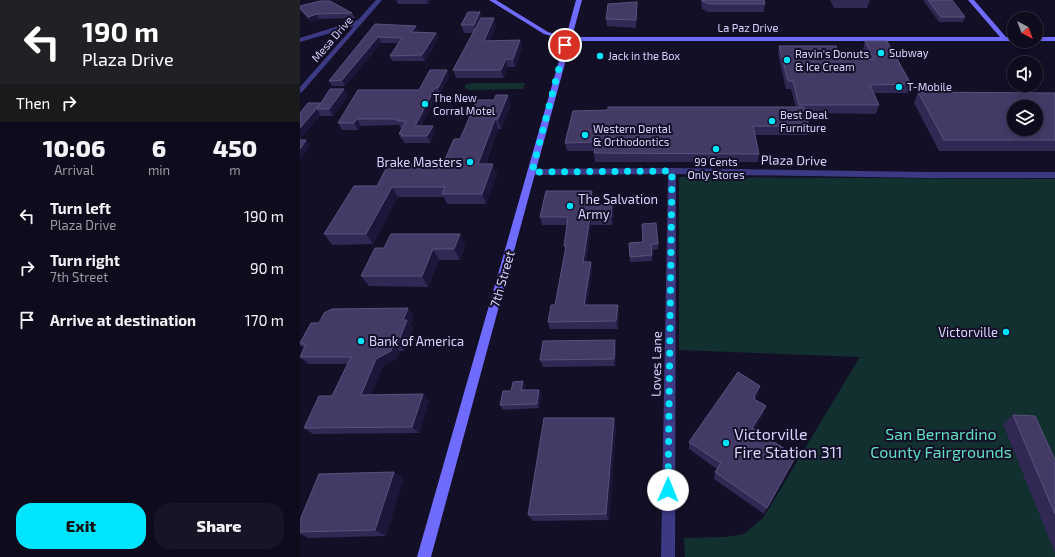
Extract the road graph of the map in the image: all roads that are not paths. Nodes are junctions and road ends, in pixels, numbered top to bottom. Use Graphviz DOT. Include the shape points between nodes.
graph roads {
  1 [pos="379,0"];
  2 [pos="492,0"];
  3 [pos="579,0"];
  4 [pos="971,0"];
  5 [pos="359,22"];
  6 [pos="1004,38"];
  7 [pos="567,39"];
  8 [pos="1043,39"];
  9 [pos="1055,39"];
  10 [pos="300,40"];
  11 [pos="300,91"];
  12 [pos="672,171"];
  13 [pos="532,172"];
  14 [pos="1055,175"];
  15 [pos="424,557"];
  16 [pos="668,557"];
  1 -- 5 [label="street, Mesa Drive"];
  2 -- 7 [label="main road, La Paz Drive" via="546,33"];
  3 -- 7 [label="main road, 7th Street"];
  4 -- 6 [label="main road"];
  5 -- 10 [label="street"];
  5 -- 11 [label="street, Mesa Drive"];
  6 -- 7 [label="main road, La Paz Drive"];
  7 -- 13 [label="main road, 7th Street"];
  8 -- 9 [label="main road"];
  12 -- 13 [label="street, Plaza Drive"];
  12 -- 14 [label="street, Plaza Drive"];
  12 -- 16 [label="street, Loves Lane"];
  13 -- 15 [label="main road, 7th Street"];
}
